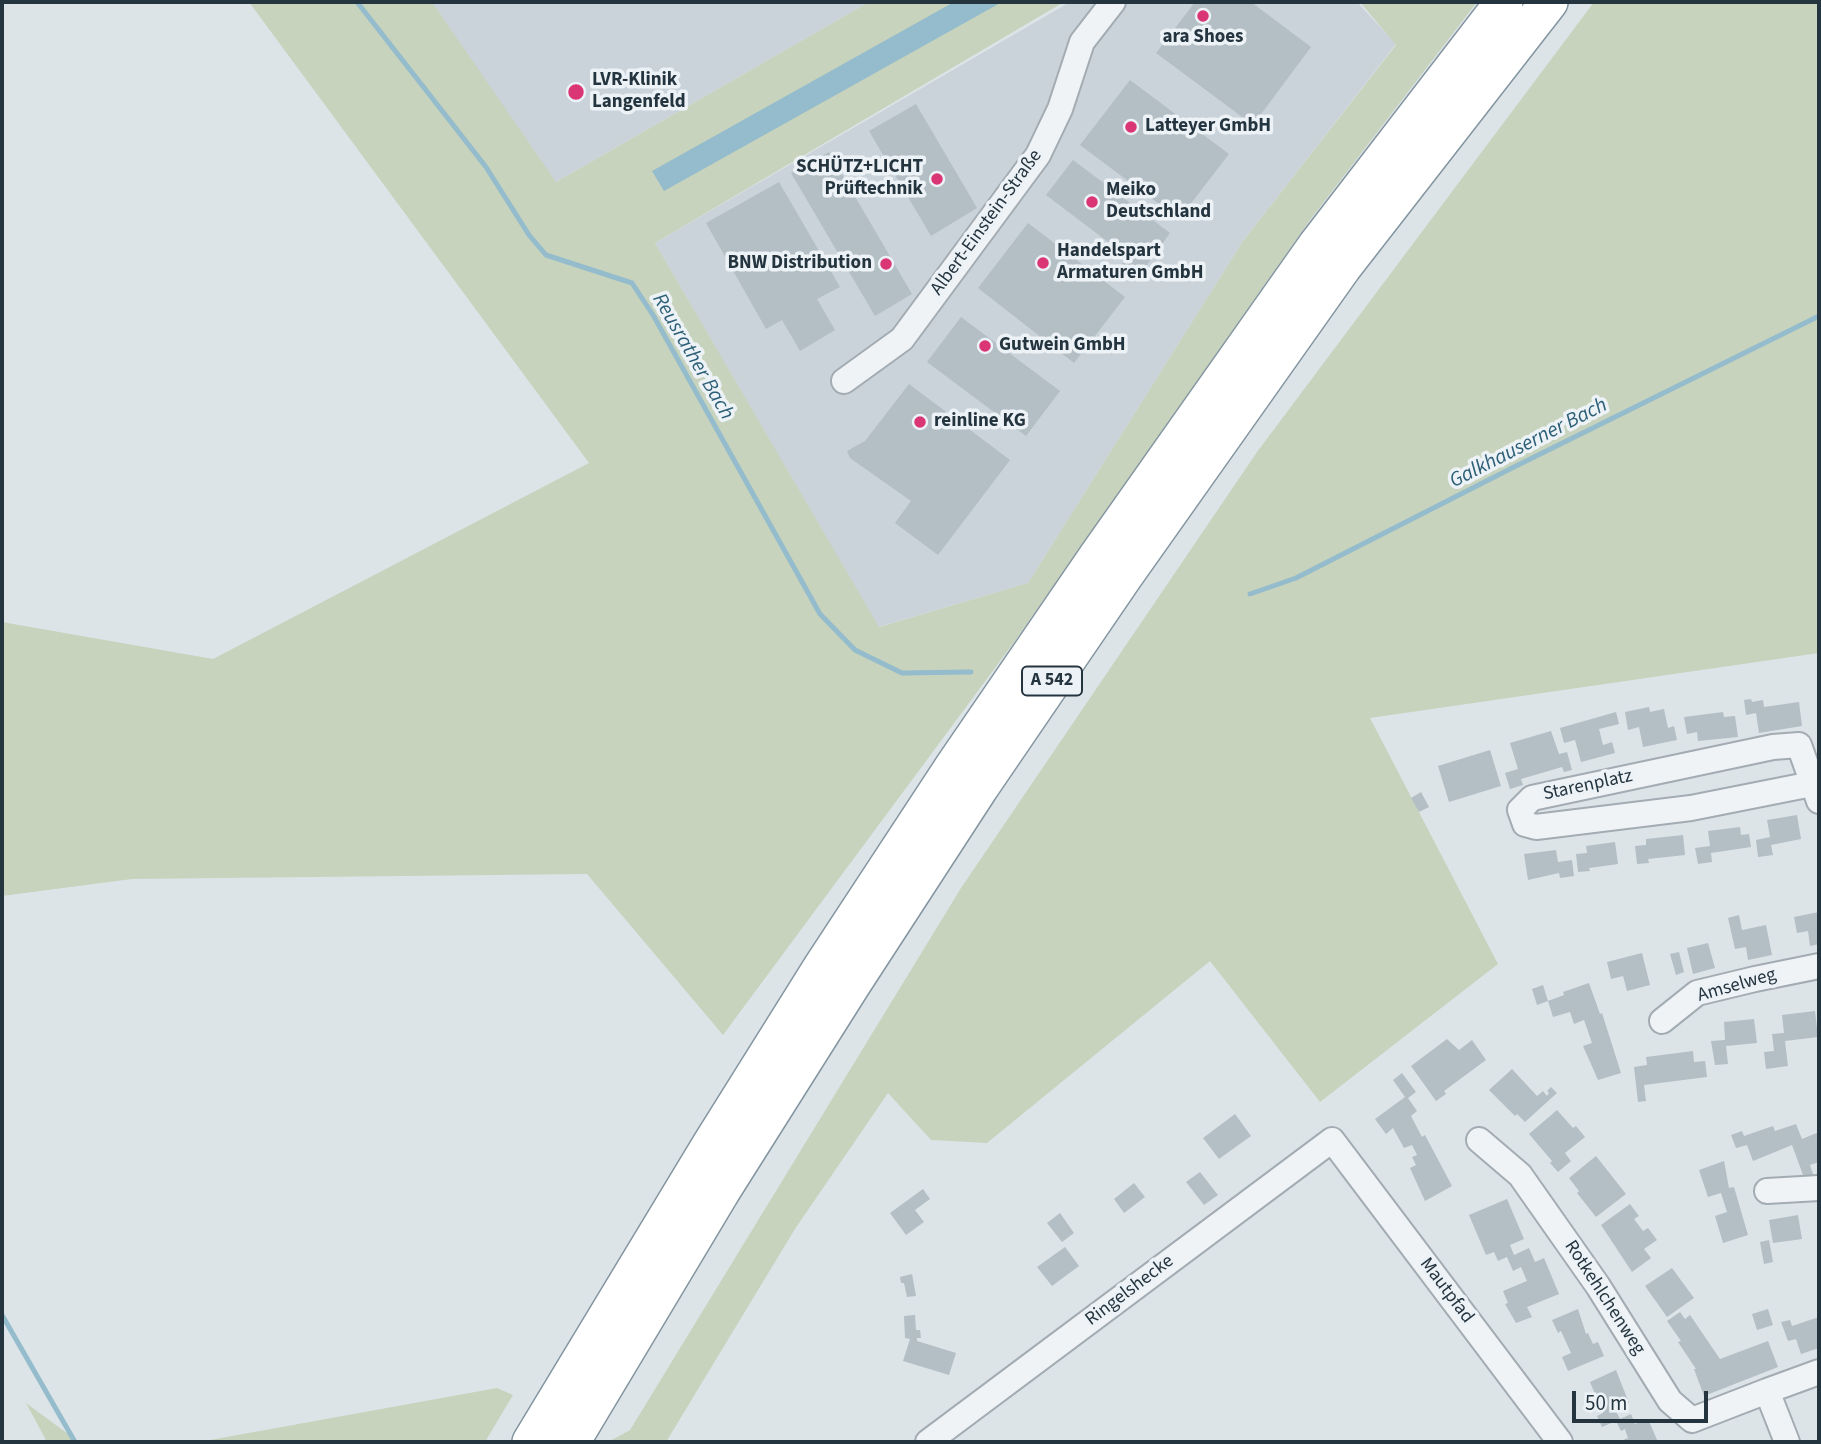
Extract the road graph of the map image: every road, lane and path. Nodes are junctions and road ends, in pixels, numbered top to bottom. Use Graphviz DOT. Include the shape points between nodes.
graph roads {
  1 [pos="1113,2"];
  2 [pos="1504,2"];
  3 [pos="1549,2"];
  4 [pos="844,381"];
  5 [pos="1816,792"];
  6 [pos="1819,966"];
  7 [pos="1662,1021"];
  8 [pos="1479,1139"];
  9 [pos="1332,1140"];
  10 [pos="1819,1188"];
  11 [pos="1767,1191"];
  12 [pos="1819,1372"];
  13 [pos="1767,1391"];
  14 [pos="531,1442"];
  15 [pos="571,1442"];
  16 [pos="928,1442"];
  17 [pos="1560,1442"];
  18 [pos="1787,1442"];
  1 -- 4 [label="street, Albert-Einstein-Straße" via="1082,42 1060,109 1038,155 902,339"];
  2 -- 14 [label="highway, A 542" via="1317,246 954,766 808,989"];
  3 -- 15 [label="highway, A 542" via="1342,268 980,787 722,1190"];
  5 -- 5 [label="street, Starenplatz" via="1799,745 1532,798 1520,810 1525,824 1536,827"];
  6 -- 7 [label="street, Amselweg" via="1698,993"];
  8 -- 13 [label="street, Rotkehlchenweg" via="1520,1174 1670,1401 1692,1420"];
  9 -- 16 [label="street, Ringelshecke"];
  9 -- 17 [label="street, Mautpfad"];
  10 -- 11 [label="street"];
  12 -- 13 [label="street"];
  13 -- 18 [label="street"];
}
